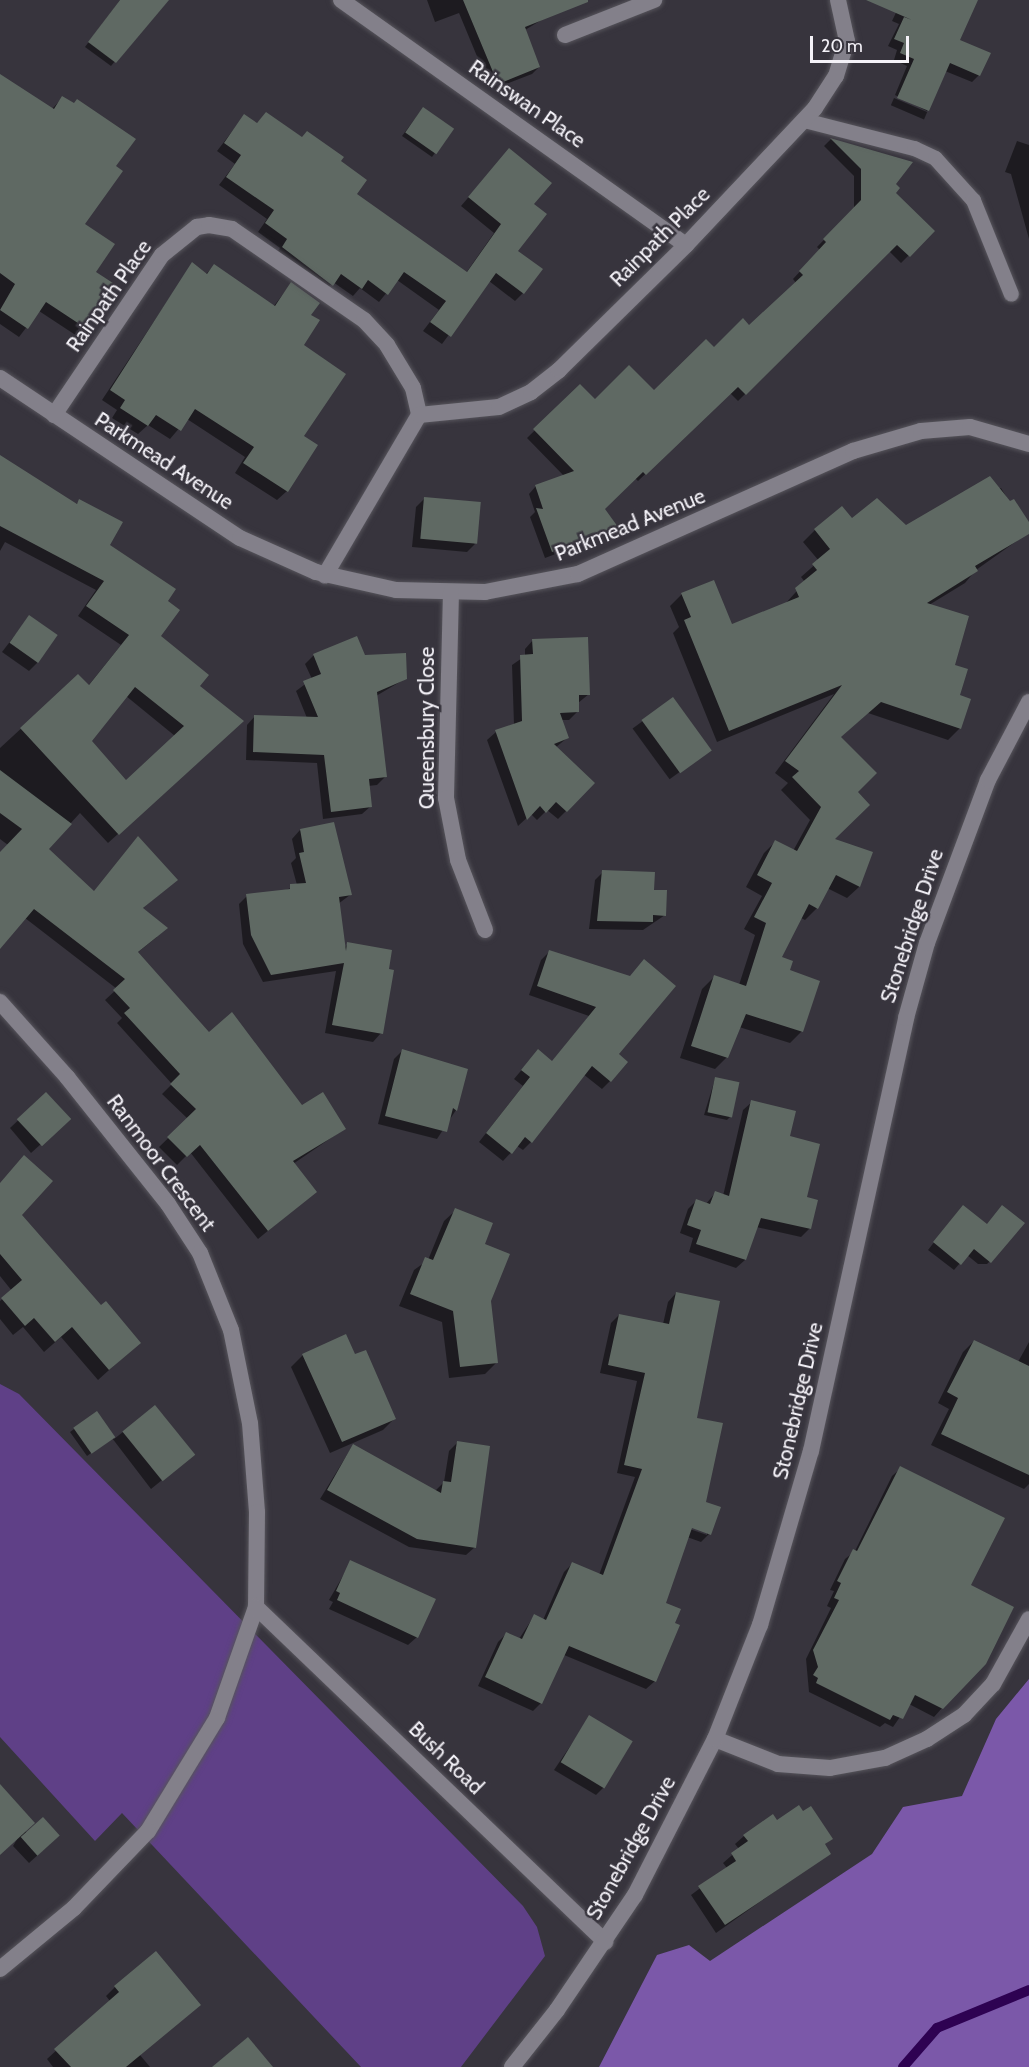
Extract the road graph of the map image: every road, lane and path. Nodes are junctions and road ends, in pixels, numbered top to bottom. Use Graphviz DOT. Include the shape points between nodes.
graph roads {
  1 [pos="341,0"];
  2 [pos="654,0"];
  3 [pos="838,0"];
  4 [pos="565,36"];
  5 [pos="804,120"];
  6 [pos="686,245"];
  7 [pos="1011,294"];
  8 [pos="0,378"];
  9 [pos="54,415"];
  10 [pos="419,415"];
  11 [pos="1029,444"];
  12 [pos="325,575"];
  13 [pos="451,592"];
  14 [pos="1029,702"];
  15 [pos="485,930"];
  16 [pos="0,1002"];
  17 [pos="256,1607"];
  18 [pos="1029,1619"];
  19 [pos="715,1739"];
  20 [pos="605,1942"];
  21 [pos="0,1969"];
  22 [pos="512,2067"];
  1 -- 6 [label="street, Rainswan Place"];
  2 -- 4 [label="street"];
  3 -- 5 [label="street, Rainpath Place" via="847,41 836,76"];
  5 -- 6 [label="street, Rainpath Place"];
  5 -- 7 [label="lane" via="914,148 935,158 973,200"];
  6 -- 10 [label="street, Rainpath Place" via="559,370 531,392 499,407"];
  8 -- 9 [label="street, Parkmead Avenue"];
  9 -- 10 [label="street, Rainpath Place" via="162,255 179,238 208,225 232,229 364,320 408,377"];
  9 -- 12 [label="street, Parkmead Avenue" via="240,538"];
  10 -- 12 [label="street"];
  11 -- 13 [label="street, Parkmead Avenue" via="970,427 921,431 884,440 578,574 532,585"];
  12 -- 13 [label="street, Parkmead Avenue" via="396,590"];
  13 -- 15 [label="street, Queensbury Close" via="446,798 458,860"];
  14 -- 19 [label="street, Stonebridge Drive" via="988,780 927,943 906,1018 797,1506 760,1625"];
  16 -- 17 [label="street, Ranmoor Crescent" via="67,1077 161,1195 200,1253 231,1330 250,1424 258,1512"];
  17 -- 20 [label="street, Bush Road"];
  17 -- 21 [label="street, Ranmoor Crescent" via="217,1718 148,1831 74,1908"];
  18 -- 19 [label="street" via="993,1684 964,1715 927,1739 885,1758 830,1768 778,1764"];
  19 -- 20 [label="street, Stonebridge Drive" via="664,1841"];
  20 -- 22 [label="street, Stonebridge Drive"];
}
